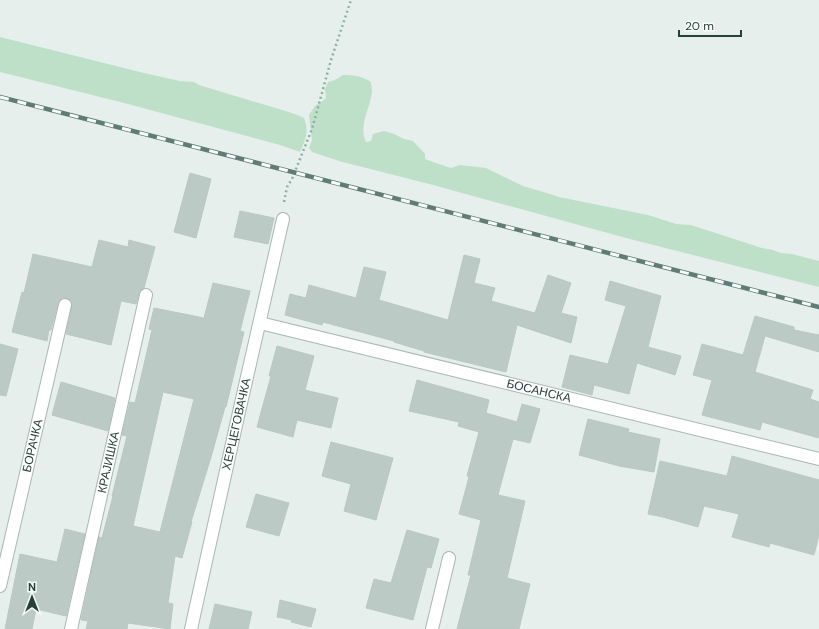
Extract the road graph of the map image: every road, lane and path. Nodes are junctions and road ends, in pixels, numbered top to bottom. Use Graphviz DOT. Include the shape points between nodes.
graph roads {
  1 [pos="351,0"];
  2 [pos="283,219"];
  3 [pos="146,295"];
  4 [pos="65,305"];
  5 [pos="260,323"];
  6 [pos="819,459"];
  7 [pos="449,558"];
  8 [pos="0,586"];
  9 [pos="71,629"];
  10 [pos="191,629"];
  11 [pos="432,629"];
  1 -- 2 [label="path" via="312,129 287,187"];
  2 -- 5 [label="street, ХЕРЦЕГОВАЧКА"];
  3 -- 9 [label="street, КРАЈИШКА"];
  4 -- 8 [label="street, БОРАЧКА"];
  5 -- 6 [label="street, БОСАНСКА"];
  5 -- 10 [label="street, ХЕРЦЕГОВАЧКА"];
  7 -- 11 [label="street"];
}
